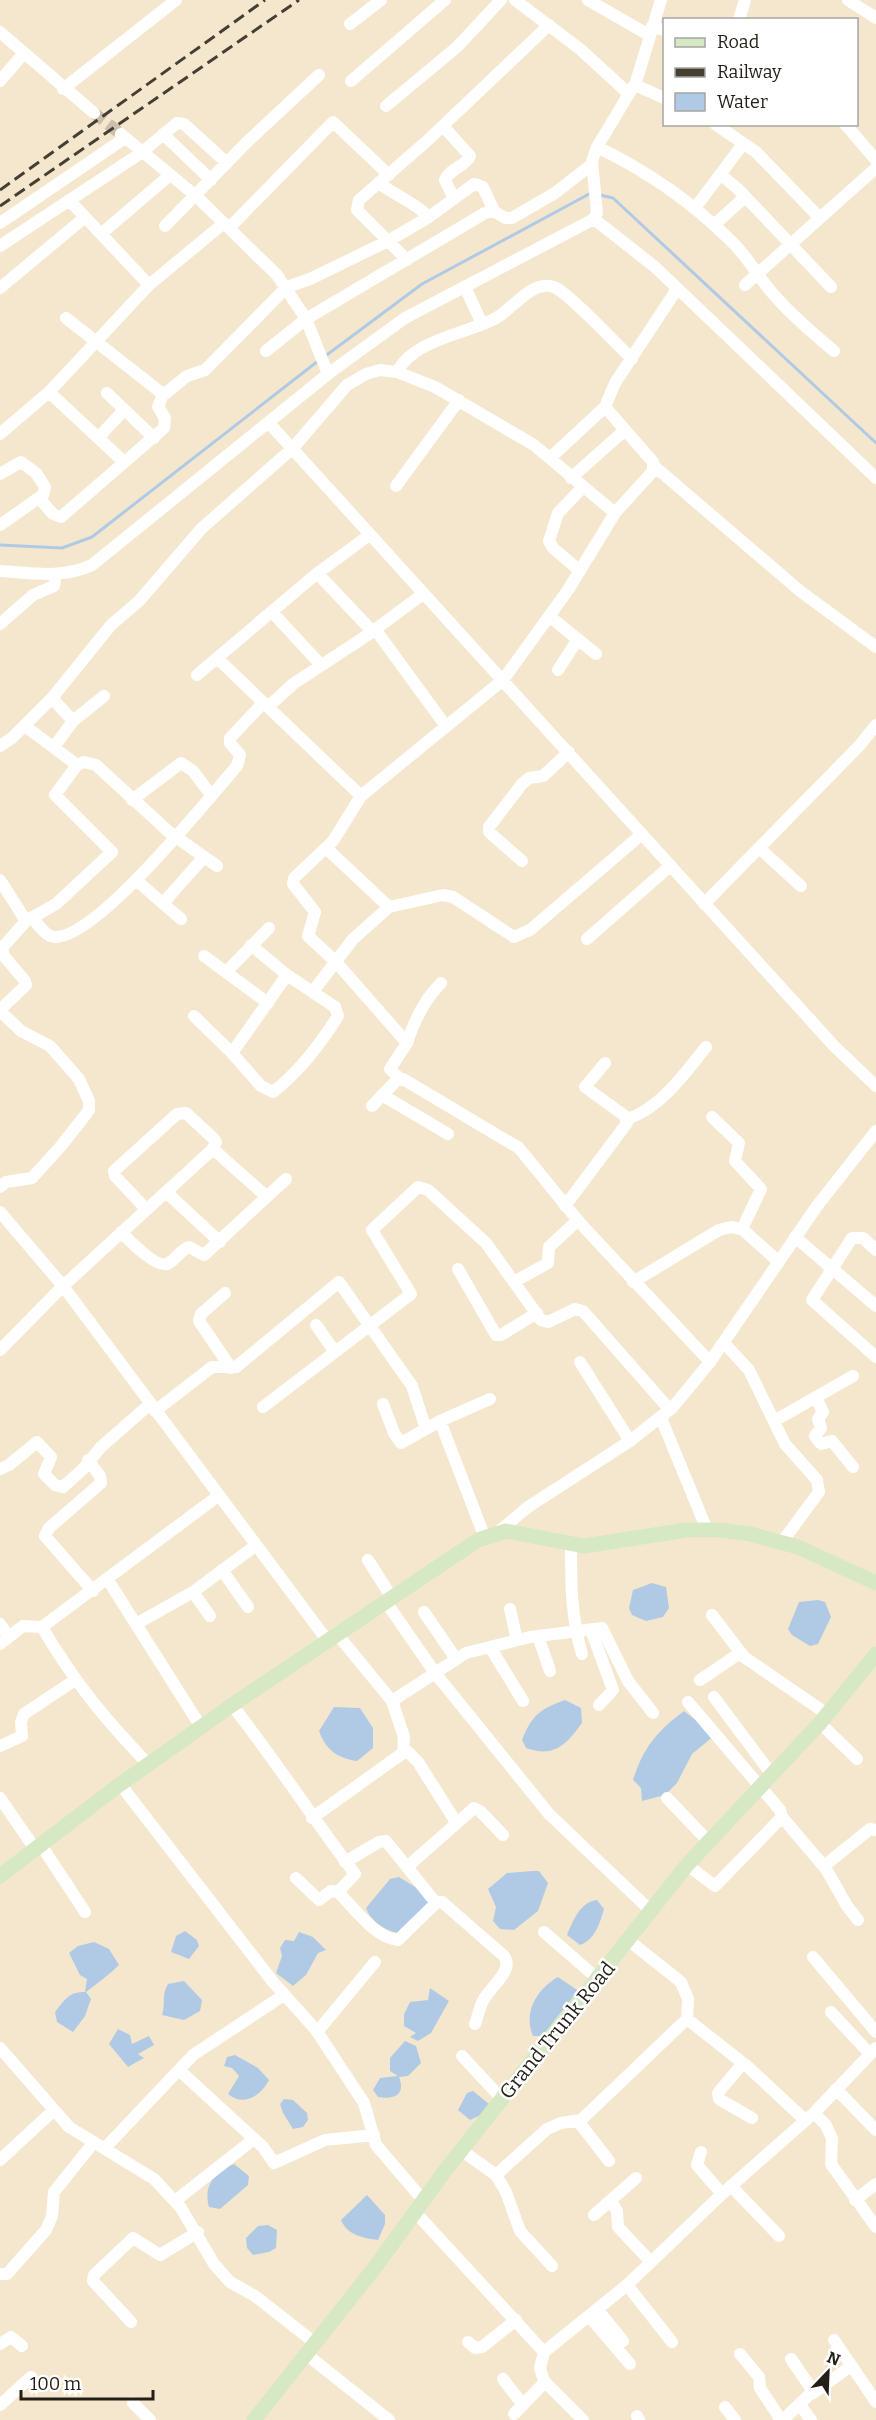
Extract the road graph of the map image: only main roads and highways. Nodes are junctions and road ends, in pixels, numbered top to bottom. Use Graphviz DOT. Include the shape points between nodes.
graph roads {
  1 [pos="875,1580"];
  2 [pos="876,1654"];
  3 [pos="0,1876"];
  4 [pos="254,2420"];
  1 -- 3 [label="main road" via="798,1547 750,1534 686,1530 584,1546 528,1534 506,1532 489,1537 232,1705"];
  2 -- 4 [label="main road, Grand Trunk Road" via="823,1719 687,1865"];
}
